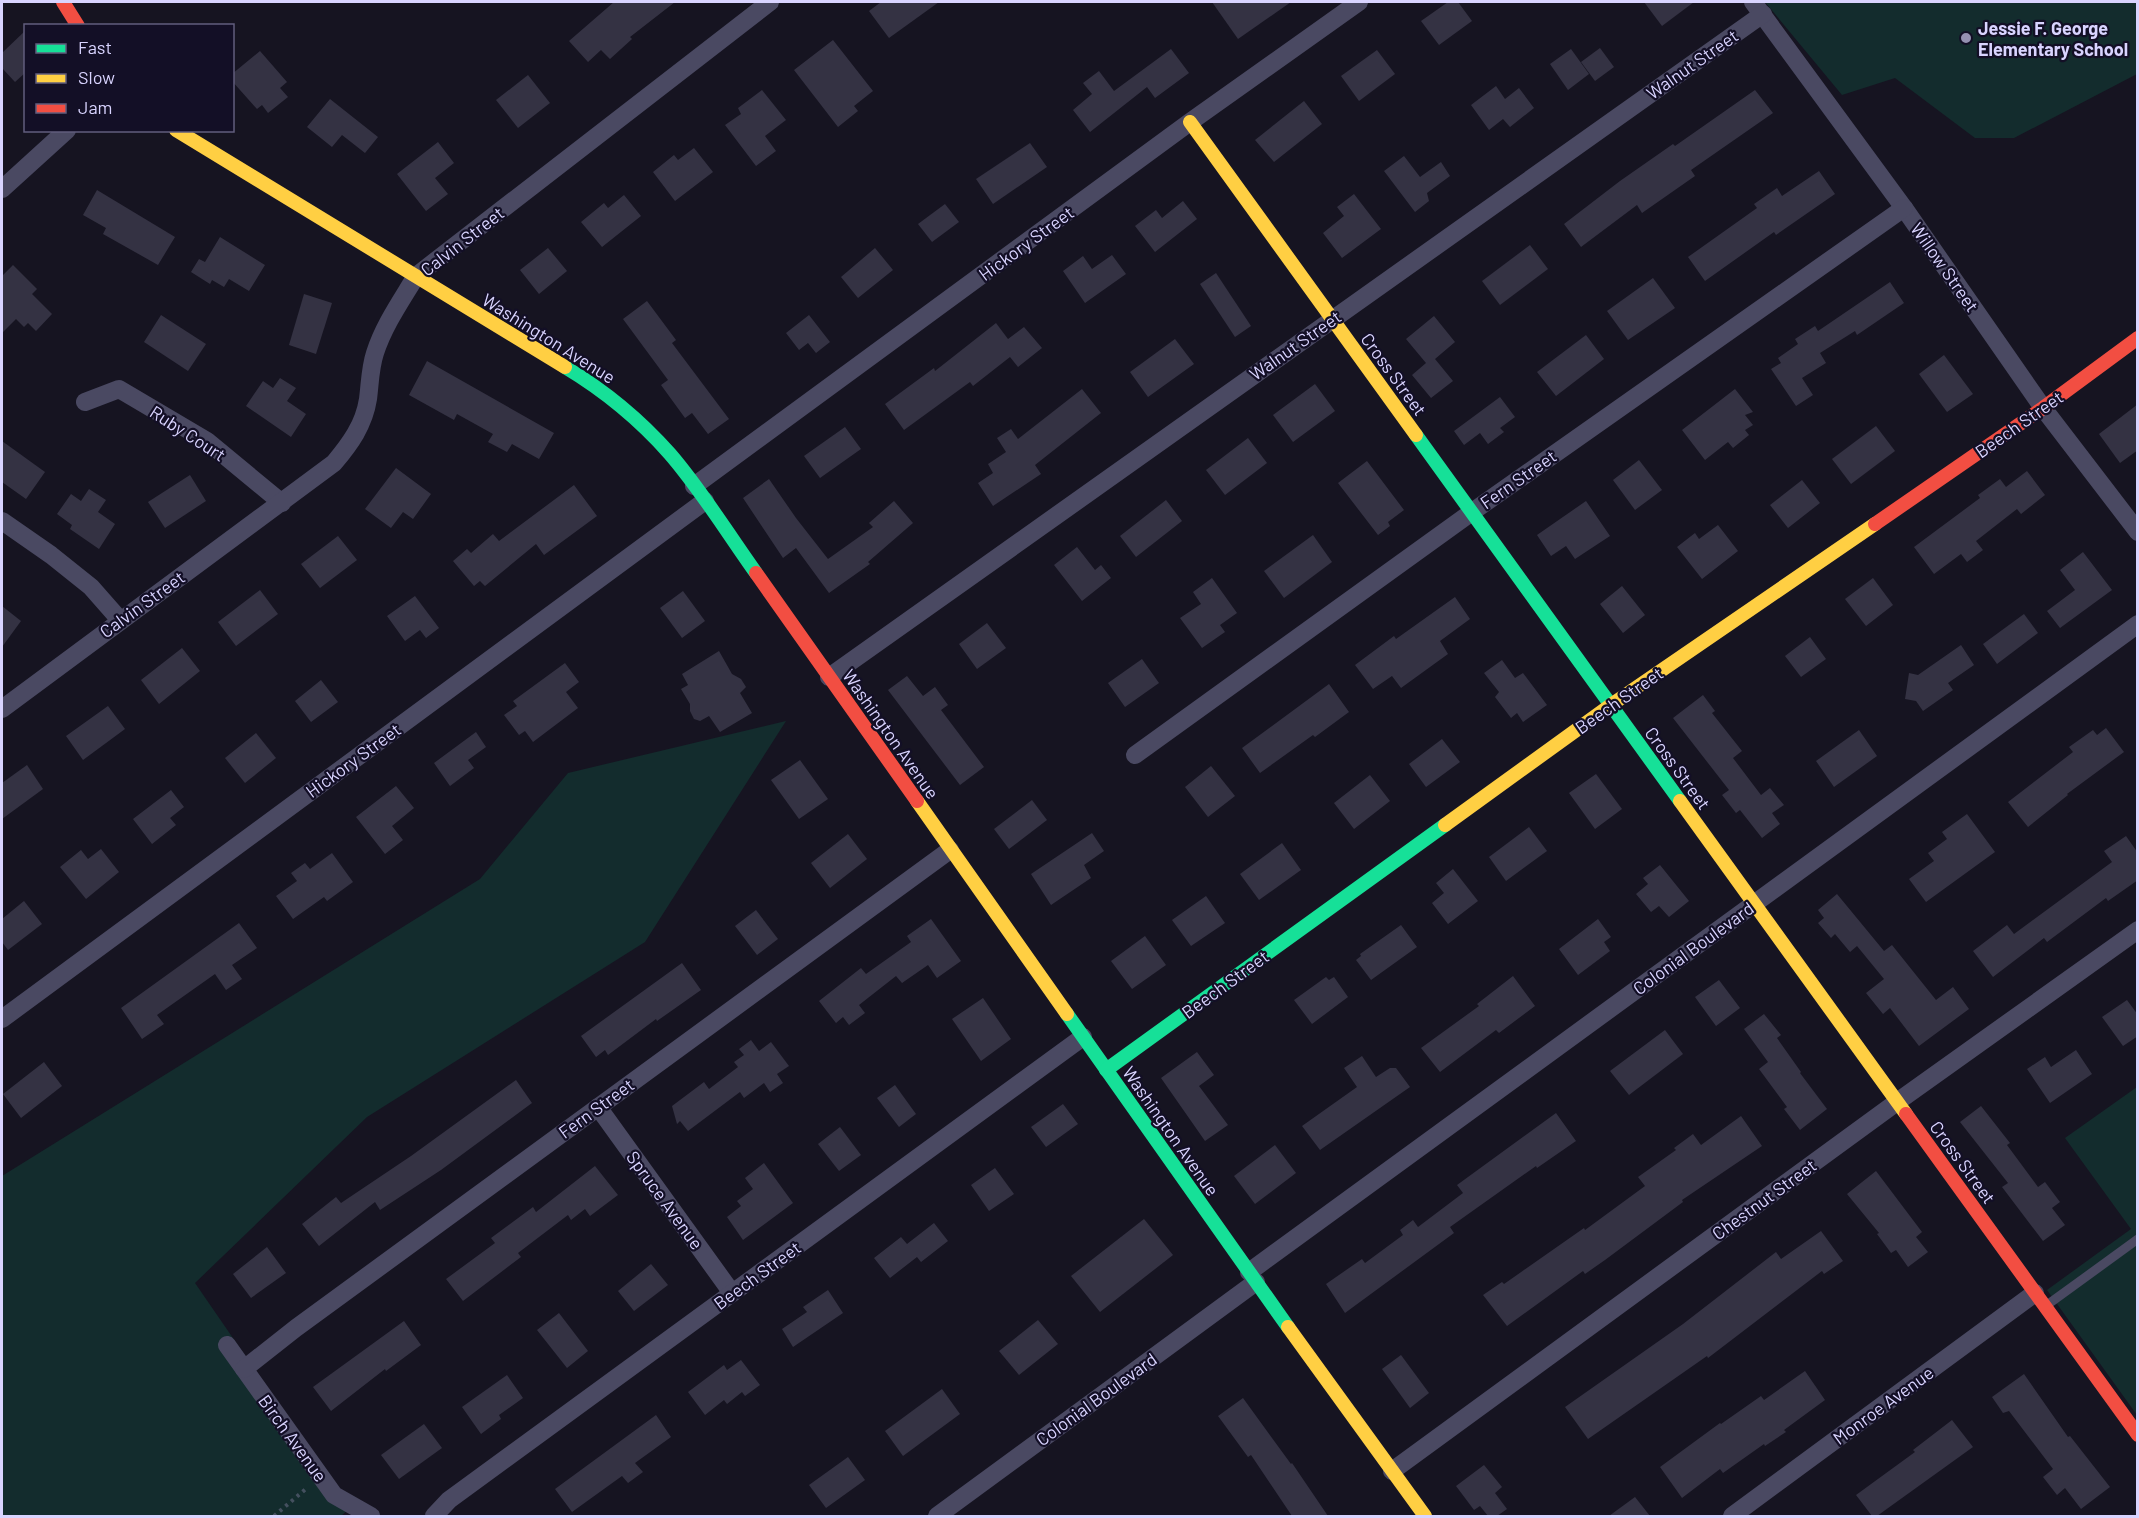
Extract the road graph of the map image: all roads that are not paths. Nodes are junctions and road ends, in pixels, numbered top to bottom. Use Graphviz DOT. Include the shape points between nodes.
graph roads {
  1 [pos="63,2"];
  2 [pos="1359,2"];
  3 [pos="762,4"];
  4 [pos="1758,8"];
  5 [pos="77,24"];
  6 [pos="1190,122"];
  7 [pos="65,132"];
  8 [pos="179,132"];
  9 [pos="2,189"];
  10 [pos="1904,208"];
  11 [pos="416,276"];
  12 [pos="1332,319"];
  13 [pos="2138,338"];
  14 [pos="85,402"];
  15 [pos="2043,408"];
  16 [pos="694,486"];
  17 [pos="705,501"];
  18 [pos="282,502"];
  19 [pos="1472,512"];
  20 [pos="2,521"];
  21 [pos="2138,532"];
  22 [pos="120,620"];
  23 [pos="2138,624"];
  24 [pos="829,677"];
  25 [pos="1611,705"];
  26 [pos="2,709"];
  27 [pos="1135,755"];
  28 [pos="951,850"];
  29 [pos="1754,904"];
  30 [pos="2138,930"];
  31 [pos="2,1019"];
  32 [pos="1083,1037"];
  33 [pos="1106,1070"];
  34 [pos="1897,1102"];
  35 [pos="598,1107"];
  36 [pos="2138,1239"];
  37 [pos="1252,1277"];
  38 [pos="732,1293"];
  39 [pos="2040,1300"];
  40 [pos="227,1345"];
  41 [pos="244,1369"];
  42 [pos="2138,1435"];
  43 [pos="1392,1471"];
  44 [pos="371,1516"];
  45 [pos="434,1516"];
  46 [pos="937,1516"];
  47 [pos="1425,1516"];
  48 [pos="1732,1516"];
  1 -- 5 [label="street"];
  2 -- 6 [label="street, Hickory Street"];
  3 -- 11 [label="street, Calvin Street"];
  4 -- 10 [label="street, Willow Street"];
  4 -- 12 [label="street, Walnut Street"];
  6 -- 12 [label="street, Cross Street"];
  6 -- 16 [label="street, Hickory Street"];
  7 -- 9 [label="street"];
  8 -- 11 [label="street, Washington Avenue"];
  10 -- 15 [label="street, Willow Street"];
  10 -- 19 [label="street, Fern Street"];
  11 -- 16 [label="street, Washington Avenue" via="595,385 635,418"];
  11 -- 18 [label="street, Calvin Street" via="382,332 368,402 350,444 334,463"];
  12 -- 19 [label="street, Cross Street"];
  12 -- 24 [label="street, Walnut Street"];
  13 -- 15 [label="street, Beech Street"];
  14 -- 18 [label="street, Ruby Court" via="119,389 207,441"];
  15 -- 21 [label="street, Willow Street"];
  15 -- 25 [label="street, Beech Street"];
  16 -- 17 [label="street, Washington Avenue"];
  17 -- 24 [label="street, Washington Avenue"];
  17 -- 31 [label="street, Hickory Street"];
  18 -- 22 [label="street, Calvin Street"];
  19 -- 25 [label="street, Cross Street"];
  19 -- 27 [label="street, Fern Street"];
  20 -- 22 [label="street" via="91,587"];
  22 -- 26 [label="street, Calvin Street"];
  23 -- 29 [label="street, Colonial Boulevard"];
  24 -- 28 [label="street, Washington Avenue"];
  25 -- 29 [label="street, Cross Street"];
  25 -- 33 [label="street, Beech Street"];
  28 -- 32 [label="street, Washington Avenue"];
  28 -- 35 [label="street, Fern Street"];
  29 -- 34 [label="street, Cross Street"];
  29 -- 37 [label="street, Colonial Boulevard"];
  30 -- 34 [label="street, Chestnut Street"];
  32 -- 33 [label="street, Washington Avenue"];
  32 -- 38 [label="street, Beech Street"];
  33 -- 37 [label="street, Washington Avenue"];
  34 -- 39 [label="street, Cross Street"];
  34 -- 43 [label="street, Chestnut Street"];
  35 -- 38 [label="street, Spruce Avenue"];
  35 -- 41 [label="street, Fern Street"];
  36 -- 39 [label="lane"];
  37 -- 43 [label="street, Washington Avenue"];
  37 -- 46 [label="street, Colonial Boulevard"];
  38 -- 45 [label="street, Beech Street" via="449,1500"];
  39 -- 42 [label="street, Cross Street"];
  39 -- 48 [label="street, Monroe Avenue"];
  40 -- 41 [label="street, Birch Avenue"];
  41 -- 44 [label="street, Birch Avenue" via="334,1495"];
  43 -- 47 [label="street, Washington Avenue"];
}
